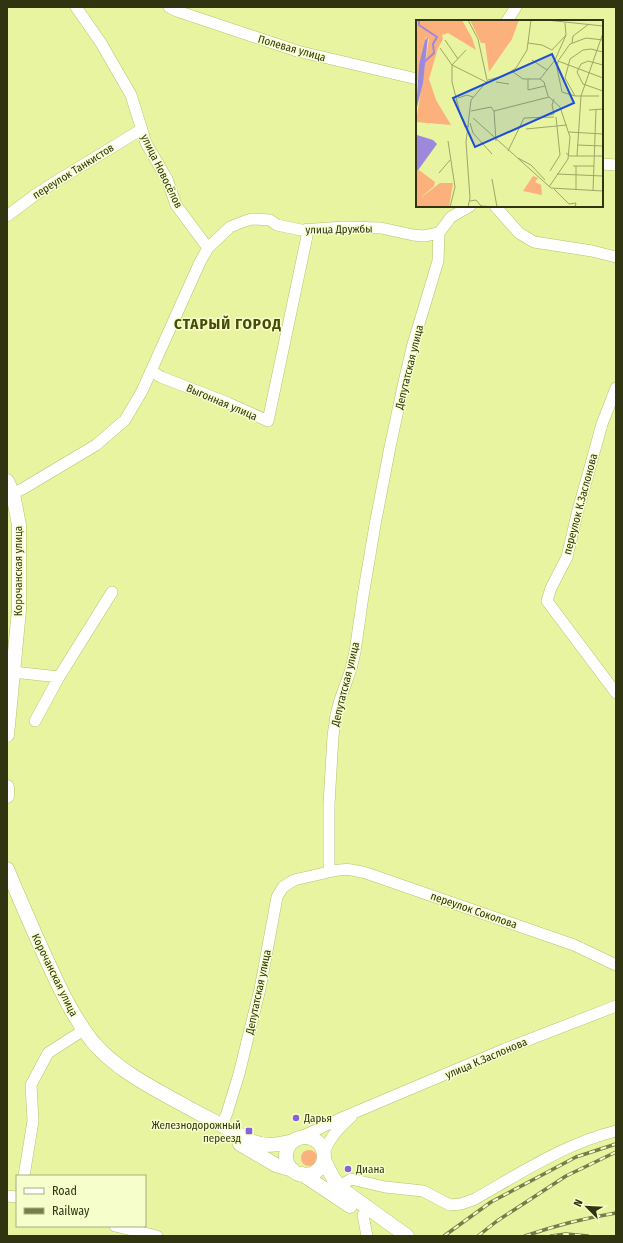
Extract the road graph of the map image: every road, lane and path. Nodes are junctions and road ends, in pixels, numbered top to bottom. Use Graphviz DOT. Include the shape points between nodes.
graph roads {
  1 [pos="76,7"];
  2 [pos="170,7"];
  3 [pos="516,7"];
  4 [pos="508,20"];
  5 [pos="416,79"];
  6 [pos="142,129"];
  7 [pos="603,164"];
  8 [pos="616,165"];
  9 [pos="468,207"];
  10 [pos="496,207"];
  11 [pos="7,216"];
  12 [pos="307,229"];
  13 [pos="439,233"];
  14 [pos="208,248"];
  15 [pos="616,258"];
  16 [pos="151,371"];
  17 [pos="616,388"];
  18 [pos="7,481"];
  19 [pos="9,496"];
  20 [pos="112,592"];
  21 [pos="10,667"];
  22 [pos="58,677"];
  23 [pos="616,693"];
  24 [pos="35,721"];
  25 [pos="7,735"];
  26 [pos="7,787"];
  27 [pos="7,796"];
  28 [pos="7,870"];
  29 [pos="329,872"];
  30 [pos="7,892"];
  31 [pos="616,965"];
  32 [pos="616,1006"];
  33 [pos="79,1033"];
  34 [pos="356,1112"];
  35 [pos="222,1125"];
  36 [pos="616,1131"];
  37 [pos="298,1139"];
  38 [pos="324,1156"];
  39 [pos="297,1172"];
  40 [pos="24,1175"];
  41 [pos="339,1187"];
  42 [pos="363,1215"];
  43 [pos="119,1227"];
  44 [pos="157,1236"];
  45 [pos="367,1236"];
  46 [pos="394,1236"];
  47 [pos="407,1236"];
  1 -- 6 [label="street, улица Новосёлов" via="101,43 131,95"];
  2 -- 5 [label="street, Полевая улица" via="297,52"];
  3 -- 4 [label="street"];
  6 -- 11 [label="street, переулок Танкистов" via="60,179"];
  6 -- 14 [label="street, улица Новосёлов" via="146,143 167,179 176,205"];
  7 -- 8 [label="street"];
  9 -- 13 [label="street" via="451,217"];
  10 -- 15 [label="street" via="519,233 534,242 592,251"];
  12 -- 13 [label="street, улица Дружбы" via="381,228 424,236"];
  12 -- 14 [label="street, улица Дружбы" via="277,225 270,220 252,219 230,227"];
  12 -- 16 [label="street, Выгонная улица" via="268,420"];
  13 -- 29 [label="street, Депутатская улица" via="438,261 413,344 390,448 355,652 336,715 330,777"];
  14 -- 16 [label="street"];
  16 -- 19 [label="street" via="125,420 96,445"];
  17 -- 23 [label="street, переулок К.Заслонова" via="602,424 567,557 547,601"];
  18 -- 19 [label="main road, Корочанская улица"];
  19 -- 21 [label="main road, Корочанская улица" via="19,525 19,610"];
  20 -- 22 [label="street"];
  21 -- 22 [label="street"];
  21 -- 25 [label="main road, Корочанская улица"];
  22 -- 24 [label="street"];
  26 -- 27 [label="main road"];
  28 -- 35 [label="main road, Корочанская улица" via="65,997 93,1042 129,1073"];
  29 -- 31 [label="street, переулок Соколова" via="343,869 366,873 574,945"];
  29 -- 35 [label="street, Депутатская улица" via="294,880 283,887 277,897 260,989 239,1074"];
  30 -- 33 [label="main road, Корочанская улица" via="56,999"];
  32 -- 34 [label="street, улица К.Заслонова" via="505,1049"];
  33 -- 39 [label="main road, Корочанская улица" via="108,1065 126,1079 276,1164"];
  33 -- 40 [label="street" via="48,1053 31,1085 33,1121"];
  34 -- 37 [label="street, улица К.Заслонова"];
  34 -- 38 [label="street, улица К.Заслонова" via="333,1135"];
  35 -- 37 [label="main road, Корочанская улица" via="258,1144 279,1144"];
  36 -- 41 [label="street" via="555,1155 475,1199 461,1204 450,1205 423,1191 385,1187 351,1179"];
  37 -- 38 [label="main road" via="309,1137 317,1140 322,1146"];
  37 -- 39 [label="main road" via="287,1149 286,1155 288,1165"];
  38 -- 39 [label="main road" via="322,1166 316,1172"];
  38 -- 41 [label="main road"];
  39 -- 42 [label="main road, Корочанская улица"];
  41 -- 47 [label="main road"];
  42 -- 45 [label="street"];
  42 -- 46 [label="main road, Корочанская улица"];
  43 -- 44 [label="street"];
}
